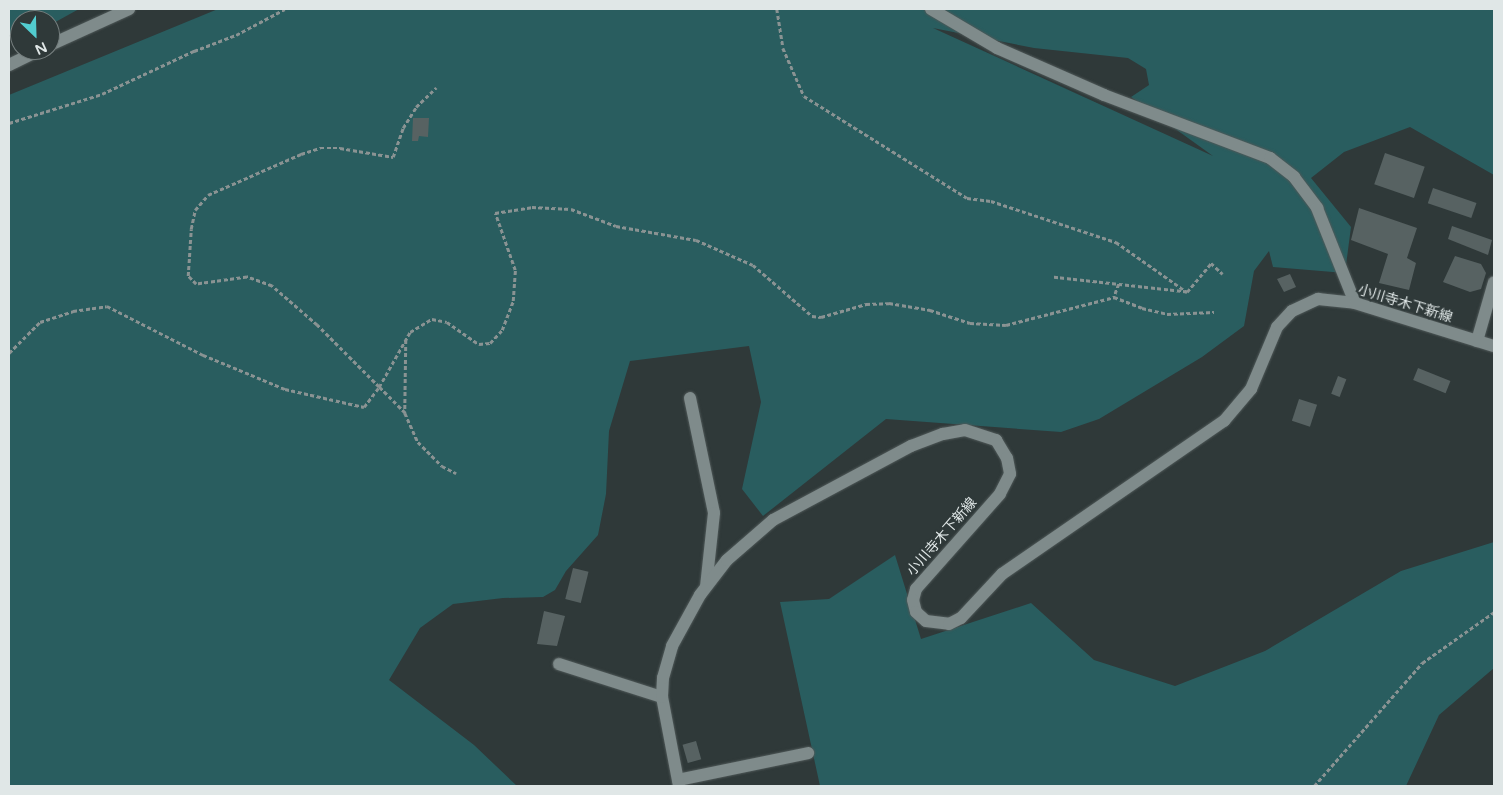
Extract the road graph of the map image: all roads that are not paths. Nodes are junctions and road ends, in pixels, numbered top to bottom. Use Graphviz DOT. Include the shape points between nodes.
graph roads {
  1 [pos="129,9"];
  2 [pos="931,9"];
  3 [pos="60,40"];
  4 [pos="1494,282"];
  5 [pos="1355,303"];
  6 [pos="1477,341"];
  7 [pos="1494,346"];
  8 [pos="690,398"];
  9 [pos="706,587"];
  10 [pos="559,664"];
  11 [pos="662,697"];
  12 [pos="808,753"];
  13 [pos="678,783"];
  1 -- 3 [label="main road"];
  2 -- 5 [label="main road" via="1006,52 1104,95 1270,158 1294,177 1317,208"];
  4 -- 6 [label="main road"];
  5 -- 6 [label="main road, 小川寺木下新線"];
  5 -- 9 [label="main road, 小川寺木下新線" via="1318,299 1292,311 1278,326 1251,389 1224,420 1002,574 961,618 949,624 926,621 916,612 913,600 916,588 1000,494 1010,474 1007,458 996,440 965,430 911,446 773,520 727,560"];
  6 -- 7 [label="main road, 小川寺木下新線"];
  8 -- 9 [label="main road" via="714,513"];
  9 -- 11 [label="main road, 小川寺木下新線" via="672,646 663,678"];
  10 -- 11 [label="main road"];
  11 -- 13 [label="main road, 小川寺木下新線"];
  12 -- 13 [label="main road"];
}
